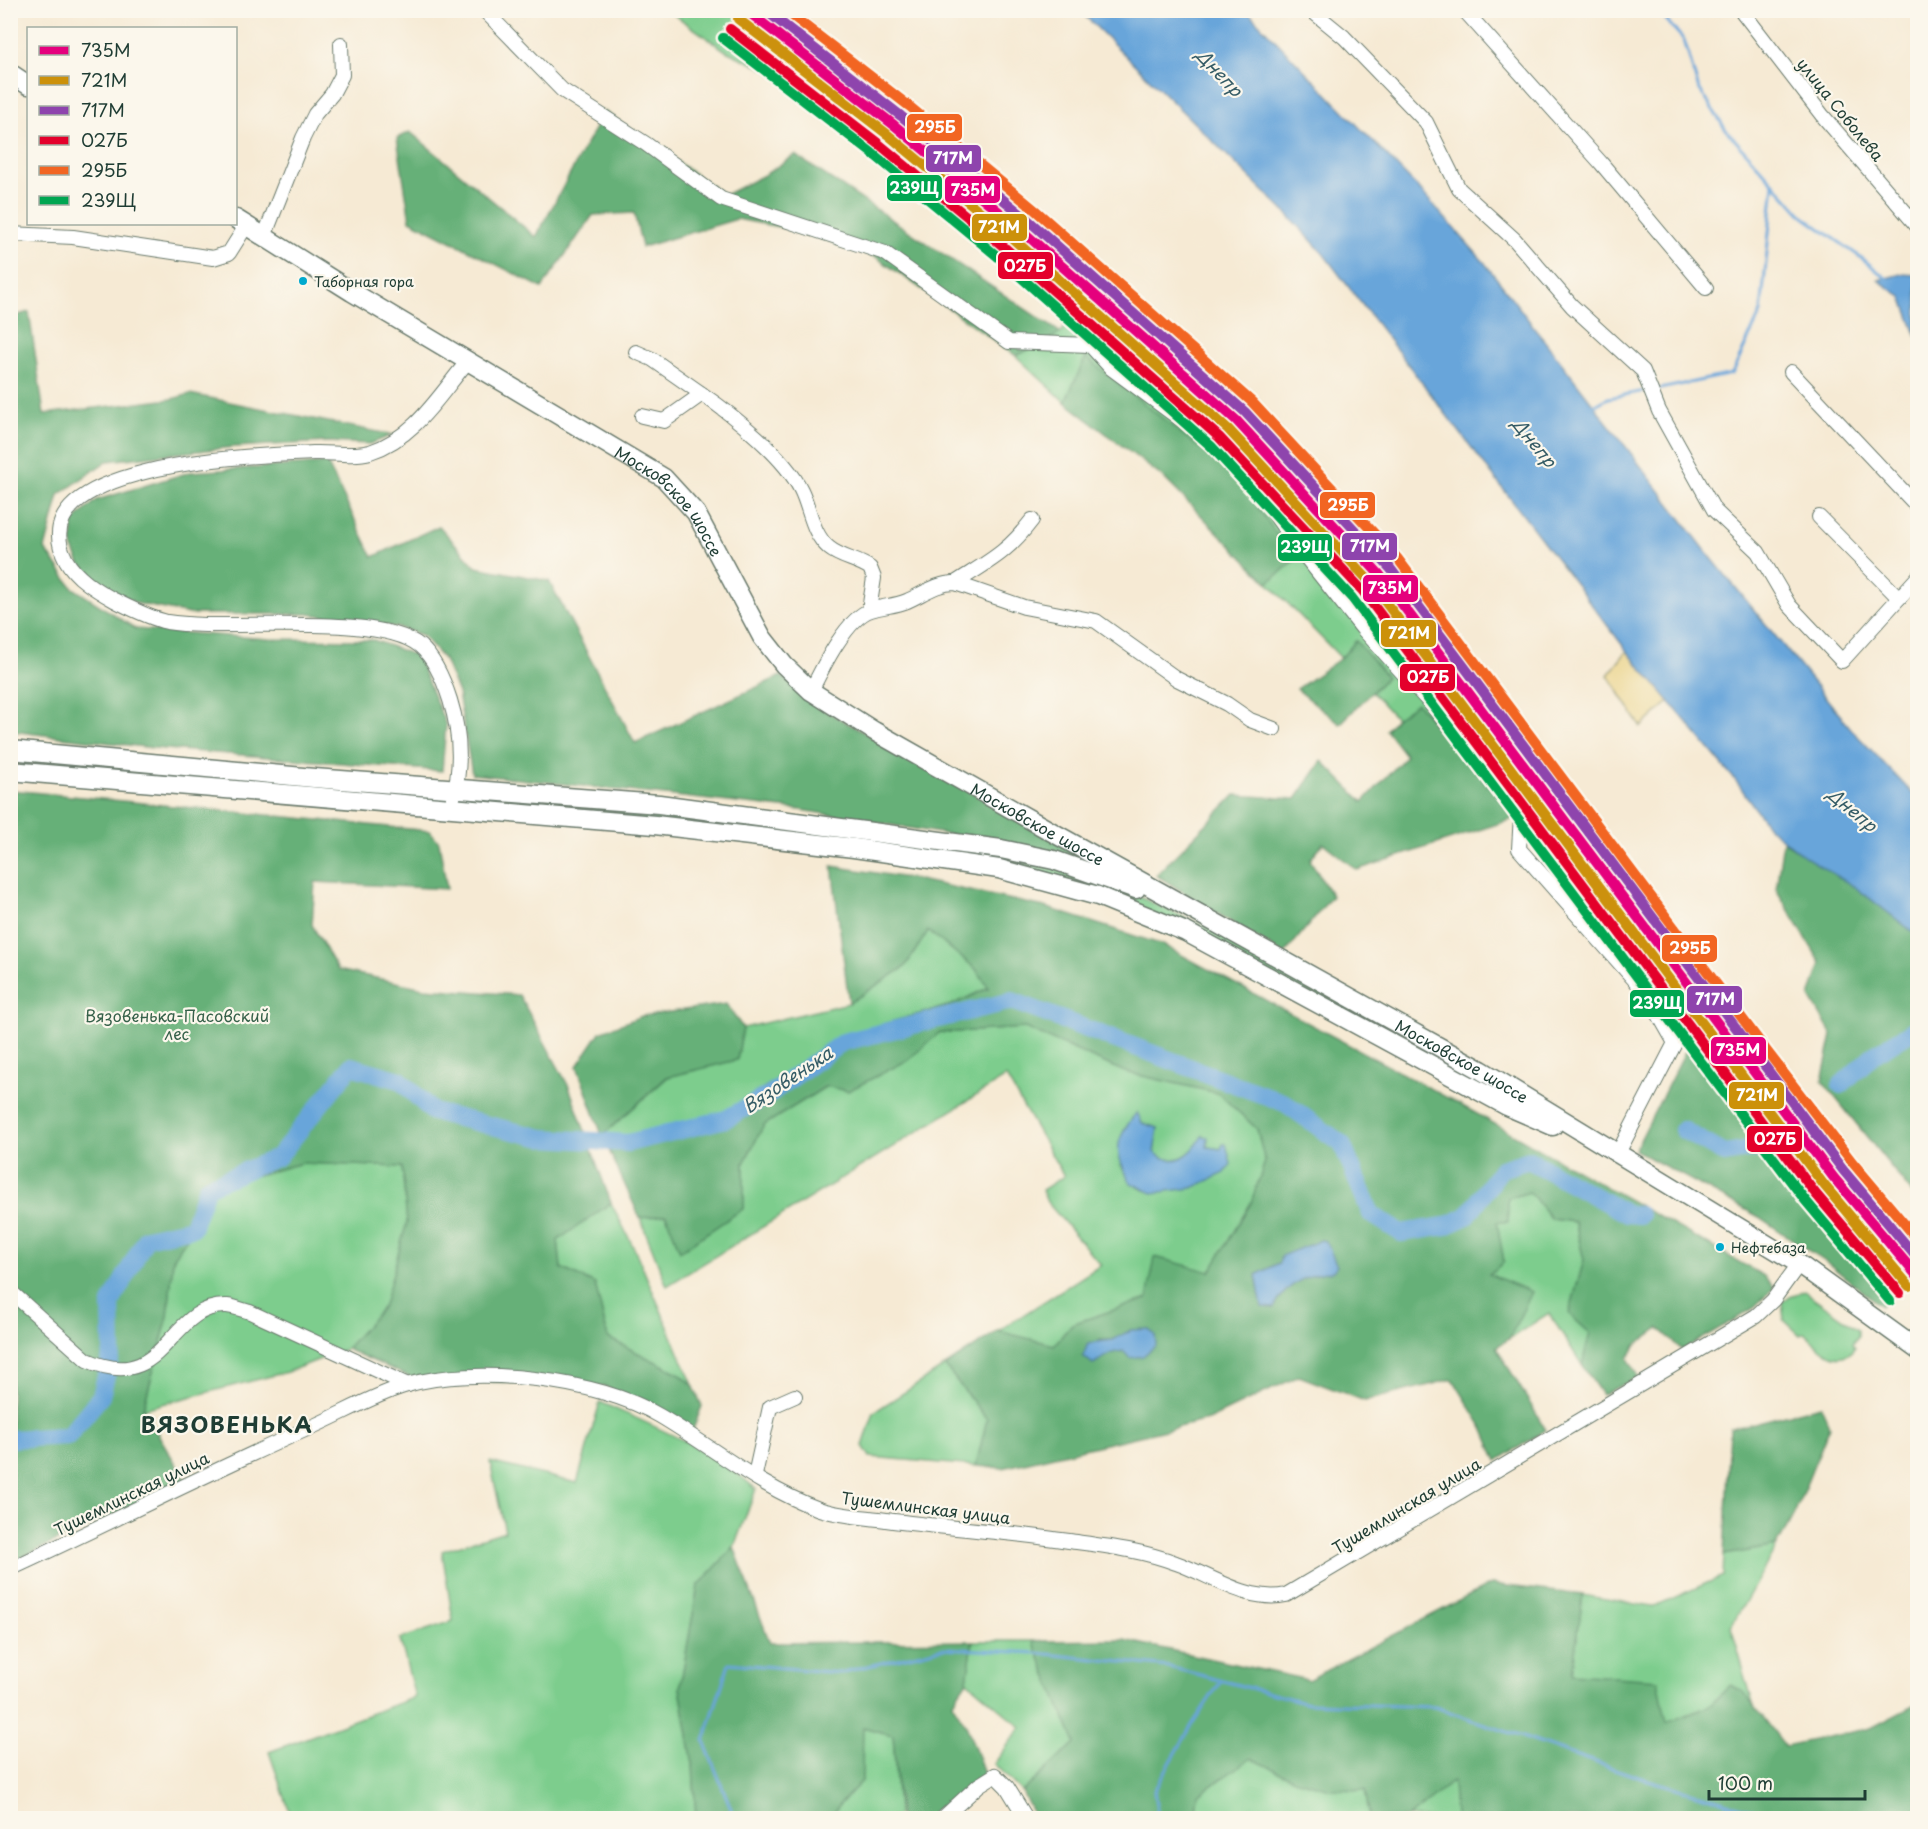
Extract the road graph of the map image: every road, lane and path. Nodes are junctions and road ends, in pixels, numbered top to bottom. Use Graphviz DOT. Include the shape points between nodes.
graph roads {
  1 [pos="484,10"];
  2 [pos="1311,10"];
  3 [pos="1464,10"];
  4 [pos="1741,10"];
  5 [pos="341,44"];
  6 [pos="10,73"];
  7 [pos="27,84"];
  8 [pos="241,222"];
  9 [pos="1917,227"];
  10 [pos="10,234"];
  11 [pos="264,237"];
  12 [pos="1706,288"];
  13 [pos="636,352"];
  14 [pos="468,361"];
  15 [pos="1791,372"];
  16 [pos="702,394"];
  17 [pos="642,416"];
  18 [pos="1917,507"];
  19 [pos="1819,517"];
  20 [pos="1032,520"];
  21 [pos="1917,577"];
  22 [pos="955,583"];
  23 [pos="1899,598"];
  24 [pos="869,610"];
  25 [pos="811,691"];
  26 [pos="1275,729"];
  27 [pos="10,750"];
  28 [pos="10,771"];
  29 [pos="456,788"];
  30 [pos="450,808"];
  31 [pos="1213,920"];
  32 [pos="1613,1153"];
  33 [pos="1799,1264"];
  34 [pos="10,1291"];
  35 [pos="1917,1350"];
  36 [pos="408,1385"];
  37 [pos="795,1396"];
  38 [pos="755,1475"];
  39 [pos="10,1569"];
  40 [pos="943,1818"];
  41 [pos="1026,1818"];
  1 -- 32 [label="street" via="562,90 722,199 885,253 1010,342 1090,345 1111,368 1236,461 1362,628 1521,814 1519,849 1647,994 1675,1043"];
  2 -- 23 [label="street" via="1344,37 1426,122 1459,189 1515,240 1572,306 1644,371 1659,411 1714,510 1758,552 1789,605 1842,661"];
  3 -- 12 [label="street"];
  4 -- 9 [label="street, улица Соболева" via="1822,115"];
  5 -- 11 [label="street" via="342,75 303,138"];
  6 -- 7 [label="main road"];
  8 -- 10 [label="street" via="229,253 213,258 73,237"];
  8 -- 11 [label="main road, Московское шоссе"];
  11 -- 14 [label="main road, Московское шоссе"];
  13 -- 16 [label="street"];
  14 -- 25 [label="main road, Московское шоссе" via="664,478 696,513 762,637"];
  14 -- 29 [label="street" via="424,416 396,440 368,453 312,453 195,463 142,473 101,485 78,499 64,516 60,536 66,560 82,579 130,608 166,621 234,626 325,625 402,636 420,646 438,669 456,718"];
  15 -- 18 [label="street"];
  16 -- 17 [label="street" via="664,421"];
  16 -- 24 [label="street" via="729,413 789,473 801,489 816,531 827,547 870,568 874,578"];
  19 -- 23 [label="street"];
  20 -- 22 [label="street" via="1015,543 993,561"];
  21 -- 23 [label="street"];
  22 -- 24 [label="street" via="945,583 891,607"];
  22 -- 26 [label="street" via="1024,607 1096,621 1177,679"];
  24 -- 25 [label="street" via="832,650"];
  25 -- 31 [label="main road, Московское шоссе" via="1002,804"];
  27 -- 29 [label="main road"];
  28 -- 30 [label="main road"];
  29 -- 30 [label="street"];
  29 -- 31 [label="main road" via="659,804 1001,849 1093,872"];
  30 -- 32 [label="main road" via="643,824 843,847 999,869 1053,882 1186,932 1507,1106"];
  31 -- 32 [label="main road, Московское шоссе" via="1481,1070"];
  32 -- 33 [label="main road, Московское шоссе"];
  33 -- 35 [label="main road, Московское шоссе"];
  33 -- 38 [label="street, Тушемлинская улица" via="1756,1316 1286,1595 1264,1597 1146,1553 822,1510"];
  34 -- 36 [label="street" via="78,1352 99,1365 117,1369 141,1365 185,1325 205,1312 226,1306 250,1312"];
  36 -- 38 [label="street, Тушемлинская улица" via="474,1376 543,1380 597,1390 656,1413"];
  36 -- 39 [label="street, Тушемлинская улица" via="232,1462 173,1494"];
  37 -- 38 [label="street" via="770,1407"];
  40 -- 41 [label="street" via="995,1775"];
}
